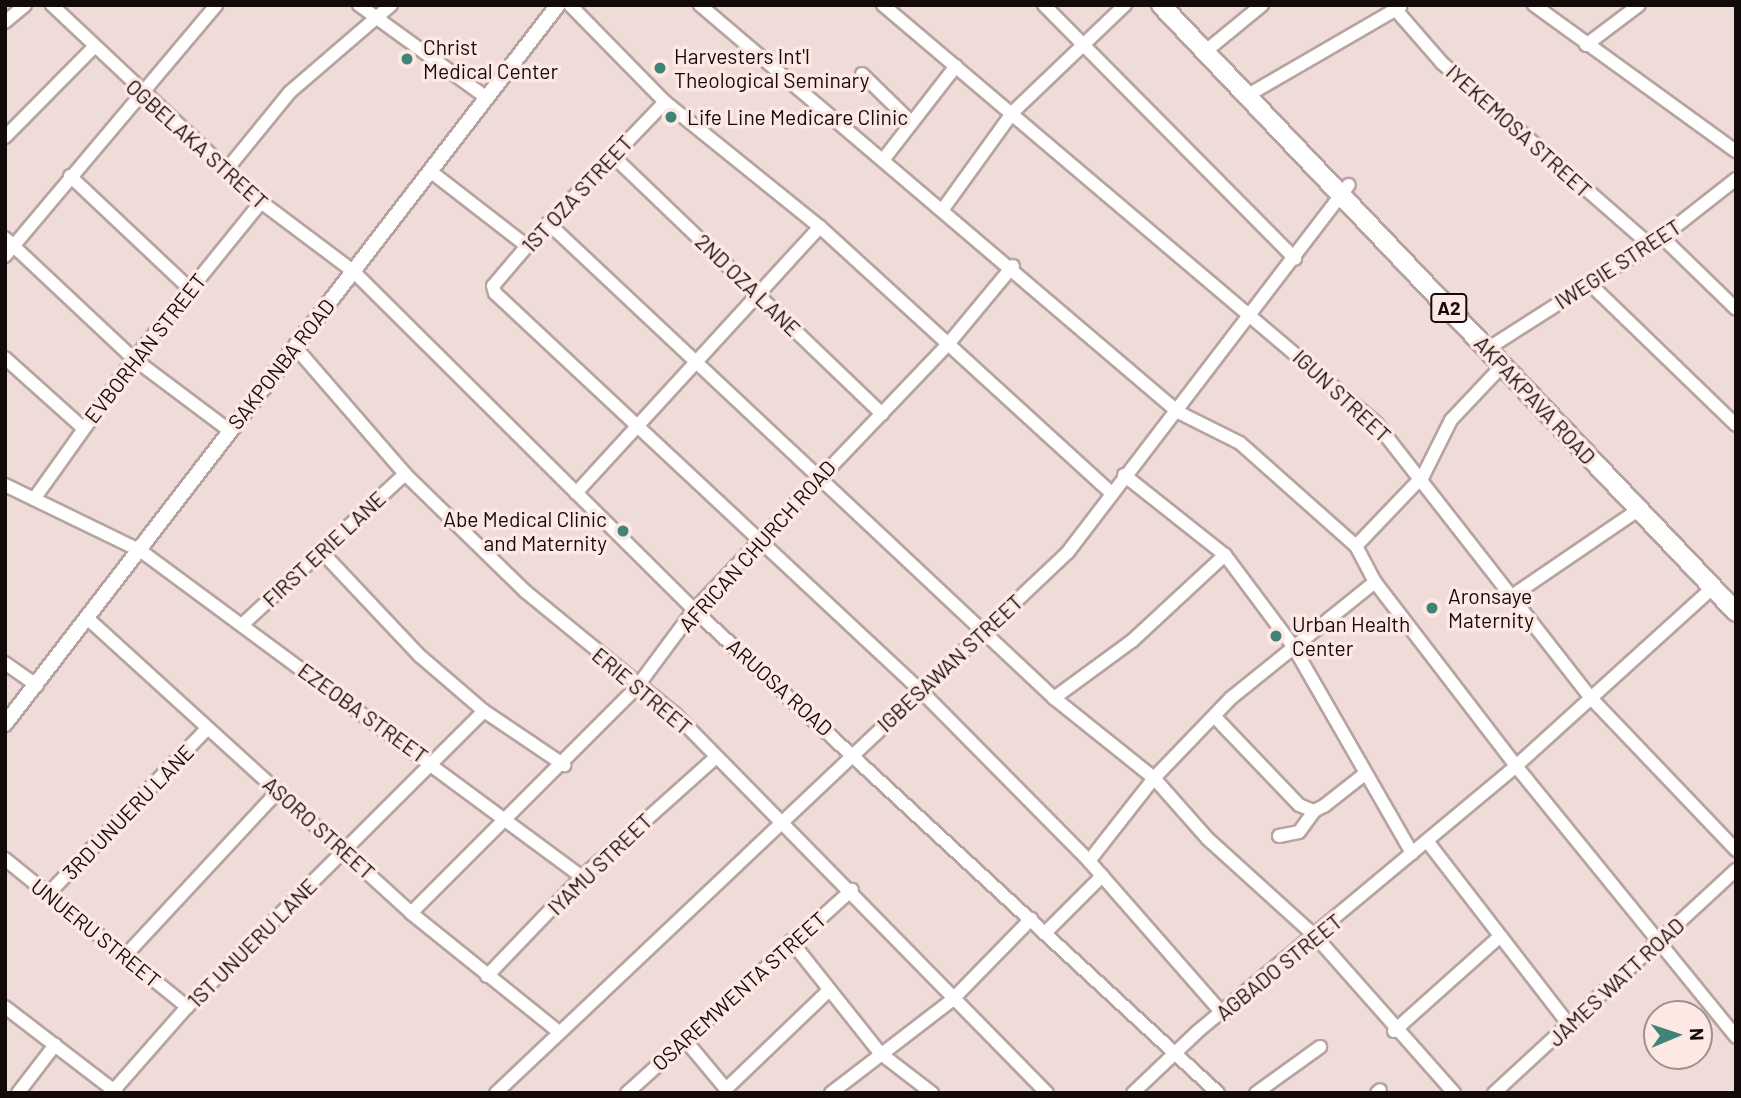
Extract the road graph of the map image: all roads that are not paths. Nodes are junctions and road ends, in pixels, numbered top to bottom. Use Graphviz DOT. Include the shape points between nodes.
graph roads {
  1 [pos="25,5"];
  2 [pos="52,5"];
  3 [pos="216,5"];
  4 [pos="359,5"];
  5 [pos="391,5"];
  6 [pos="558,5"];
  7 [pos="570,5"];
  8 [pos="701,5"];
  9 [pos="883,5"];
  10 [pos="1044,5"];
  11 [pos="1125,5"];
  12 [pos="1161,5"];
  13 [pos="1176,5"];
  14 [pos="1262,5"];
  15 [pos="1534,5"];
  16 [pos="1639,5"];
  17 [pos="1400,7"];
  18 [pos="379,16"];
  19 [pos="5,22"];
  20 [pos="1586,45"];
  21 [pos="1212,46"];
  22 [pos="1080,47"];
  23 [pos="93,48"];
  24 [pos="956,66"];
  25 [pos="862,74"];
  26 [pos="1255,91"];
  27 [pos="139,94"];
  28 [pos="487,99"];
  29 [pos="665,102"];
  30 [pos="1013,113"];
  31 [pos="910,121"];
  32 [pos="5,137"];
  33 [pos="1736,151"];
  34 [pos="613,156"];
  35 [pos="883,160"];
  36 [pos="228,168"];
  37 [pos="430,171"];
  38 [pos="70,176"];
  39 [pos="1736,179"];
  40 [pos="1346,190"];
  41 [pos="261,202"];
  42 [pos="943,209"];
  43 [pos="548,223"];
  44 [pos="820,227"];
  45 [pos="1662,237"];
  46 [pos="10,242"];
  47 [pos="1650,245"];
  48 [pos="527,246"];
  49 [pos="5,256"];
  50 [pos="1295,259"];
  51 [pos="1013,266"];
  52 [pos="353,271"];
  53 [pos="1589,283"];
  54 [pos="190,289"];
  55 [pos="759,295"];
  56 [pos="1736,309"];
  57 [pos="1249,315"];
  58 [pos="949,343"];
  59 [pos="1495,344"];
  60 [pos="296,348"];
  61 [pos="5,358"];
  62 [pos="134,359"];
  63 [pos="699,364"];
  64 [pos="1502,366"];
  65 [pos="1178,412"];
  66 [pos="882,414"];
  67 [pos="1736,425"];
  68 [pos="83,428"];
  69 [pos="637,428"];
  70 [pos="230,430"];
  71 [pos="405,474"];
  72 [pos="821,474"];
  73 [pos="1125,475"];
  74 [pos="1423,476"];
  75 [pos="5,485"];
  76 [pos="576,493"];
  77 [pos="1112,494"];
  78 [pos="34,499"];
  79 [pos="1638,510"];
  80 [pos="760,542"];
  81 [pos="1356,546"];
  82 [pos="320,550"];
  83 [pos="141,551"];
  84 [pos="1225,555"];
  85 [pos="1375,582"];
  86 [pos="1712,588"];
  87 [pos="1512,596"];
  88 [pos="1736,596"];
  89 [pos="694,610"];
  90 [pos="1736,612"];
  91 [pos="86,617"];
  92 [pos="243,624"];
  93 [pos="987,630"];
  94 [pos="1293,646"];
  95 [pos="5,663"];
  96 [pos="37,685"];
  97 [pos="636,688"];
  98 [pos="922,692"];
  99 [pos="1589,696"];
  100 [pos="1054,698"];
  101 [pos="484,711"];
  102 [pos="1214,716"];
  103 [pos="5,724"];
  104 [pos="207,729"];
  105 [pos="853,752"];
  106 [pos="716,757"];
  107 [pos="431,762"];
  108 [pos="564,765"];
  109 [pos="1516,766"];
  110 [pos="1366,773"];
  111 [pos="1154,778"];
  112 [pos="278,791"];
  113 [pos="1314,811"];
  114 [pos="781,822"];
  115 [pos="506,824"];
  116 [pos="1279,836"];
  117 [pos="1427,841"];
  118 [pos="345,850"];
  119 [pos="1736,850"];
  120 [pos="1412,853"];
  121 [pos="5,859"];
  122 [pos="1090,861"];
  123 [pos="1736,870"];
  124 [pos="1102,876"];
  125 [pos="582,877"];
  126 [pos="852,890"];
  127 [pos="48,894"];
  128 [pos="411,913"];
  129 [pos="1031,919"];
  130 [pos="1045,933"];
  131 [pos="1317,938"];
  132 [pos="1499,938"];
  133 [pos="791,940"];
  134 [pos="1658,945"];
  135 [pos="124,957"];
  136 [pos="487,976"];
  137 [pos="827,992"];
  138 [pos="951,1001"];
  139 [pos="5,1007"];
  140 [pos="187,1007"];
  141 [pos="1223,1014"];
  142 [pos="1569,1025"];
  143 [pos="1394,1031"];
  144 [pos="559,1032"];
  145 [pos="1736,1037"];
  146 [pos="686,1041"];
  147 [pos="55,1045"];
  148 [pos="1320,1047"];
  149 [pos="880,1053"];
  150 [pos="1177,1055"];
  151 [pos="116,1092"];
  152 [pos="18,1093"];
  153 [pos="496,1093"];
  154 [pos="627,1093"];
  155 [pos="831,1093"];
  156 [pos="932,1093"];
  157 [pos="1047,1093"];
  158 [pos="1133,1093"];
  159 [pos="1218,1093"];
  160 [pos="1256,1093"];
  161 [pos="1454,1093"];
  162 [pos="1494,1093"];
  1 -- 19 [label="street"];
  2 -- 23 [label="street, OGBELAKA STREET"];
  3 -- 27 [label="street"];
  4 -- 18 [label="street"];
  5 -- 18 [label="street"];
  6 -- 28 [label="main road, SAKPONBA ROAD"];
  7 -- 29 [label="street"];
  8 -- 35 [label="street"];
  9 -- 24 [label="street, IGUN STREET"];
  10 -- 22 [label="street"];
  11 -- 22 [label="street"];
  12 -- 40 [label="highway, AKPAKPAVA ROAD / A2"];
  13 -- 21 [label="highway, AKPAKPAVA ROAD / A2"];
  14 -- 21 [label="street"];
  15 -- 20 [label="street"];
  16 -- 20 [label="street"];
  17 -- 26 [label="street"];
  17 -- 47 [label="street, IYEKEMOSA STREET" via="1442,63"];
  18 -- 28 [label="street"];
  18 -- 36 [label="street" via="289,92"];
  20 -- 33 [label="street"];
  21 -- 26 [label="highway, AKPAKPAVA ROAD / A2"];
  22 -- 30 [label="street"];
  22 -- 50 [label="street"];
  23 -- 27 [label="street, OGBELAKA STREET"];
  23 -- 32 [label="street"];
  24 -- 30 [label="street, IGUN STREET"];
  24 -- 31 [label="street"];
  25 -- 31 [label="street"];
  26 -- 40 [label="highway, AKPAKPAVA ROAD / A2"];
  27 -- 36 [label="street, OGBELAKA STREET"];
  27 -- 38 [label="street"];
  28 -- 37 [label="main road, SAKPONBA ROAD"];
  29 -- 34 [label="street, 1ST OZA STREET"];
  29 -- 44 [label="street"];
  30 -- 42 [label="street"];
  30 -- 57 [label="street, IGUN STREET"];
  31 -- 35 [label="street"];
  34 -- 43 [label="street, 1ST OZA STREET"];
  34 -- 55 [label="street, 2ND OZA LANE"];
  35 -- 42 [label="street"];
  36 -- 41 [label="street, OGBELAKA STREET"];
  37 -- 48 [label="street"];
  37 -- 52 [label="main road, SAKPONBA ROAD"];
  38 -- 46 [label="street"];
  38 -- 54 [label="street"];
  39 -- 45 [label="street, IWEGIE STREET"];
  40 -- 50 [label="street, IGBESAWAN STREET"];
  40 -- 59 [label="highway, AKPAKPAVA ROAD / A2"];
  40 -- 64 [label="highway, AKPAKPAVA ROAD / A2"];
  41 -- 52 [label="street, OGBELAKA STREET"];
  41 -- 54 [label="street, EVBORHAN STREET"];
  42 -- 51 [label="street"];
  43 -- 48 [label="street, 1ST OZA STREET"];
  43 -- 63 [label="street"];
  44 -- 55 [label="street"];
  44 -- 58 [label="street"];
  45 -- 47 [label="street, IWEGIE STREET"];
  45 -- 56 [label="street"];
  46 -- 49 [label="street"];
  46 -- 62 [label="street"];
  47 -- 53 [label="street, IWEGIE STREET"];
  48 -- 69 [label="street, 1ST OZA STREET" via="493,289"];
  50 -- 57 [label="street, IGBESAWAN STREET"];
  51 -- 58 [label="street, AFRICAN CHURCH ROAD"];
  51 -- 65 [label="street"];
  52 -- 60 [label="main road, SAKPONBA ROAD"];
  52 -- 76 [label="street, ARUOSA ROAD"];
  53 -- 59 [label="street, IWEGIE STREET"];
  53 -- 67 [label="street"];
  54 -- 62 [label="street, EVBORHAN STREET"];
  55 -- 63 [label="street"];
  55 -- 66 [label="street, 2ND OZA LANE"];
  57 -- 65 [label="street, IGBESAWAN STREET"];
  57 -- 74 [label="street, IGUN STREET" via="1366,414"];
  58 -- 66 [label="street, AFRICAN CHURCH ROAD"];
  58 -- 77 [label="street"];
  59 -- 88 [label="highway, AKPAKPAVA ROAD / A2"];
  60 -- 70 [label="main road, SAKPONBA ROAD"];
  60 -- 71 [label="street, ERIE STREET"];
  61 -- 68 [label="street"];
  62 -- 68 [label="street, EVBORHAN STREET"];
  62 -- 70 [label="street"];
  63 -- 69 [label="street"];
  63 -- 72 [label="street"];
  64 -- 74 [label="street" via="1451,420"];
  64 -- 79 [label="highway, AKPAKPAVA ROAD / A2"];
  65 -- 73 [label="street, IGBESAWAN STREET"];
  65 -- 81 [label="street" via="1240,443"];
  66 -- 72 [label="street, AFRICAN CHURCH ROAD"];
  68 -- 78 [label="street, EVBORHAN STREET"];
  69 -- 76 [label="street"];
  69 -- 80 [label="street"];
  70 -- 83 [label="main road, SAKPONBA ROAD"];
  71 -- 82 [label="street, FIRST ERIE LANE"];
  71 -- 97 [label="street, ERIE STREET"];
  72 -- 80 [label="street, AFRICAN CHURCH ROAD"];
  72 -- 93 [label="street"];
  73 -- 77 [label="street, IGBESAWAN STREET"];
  73 -- 84 [label="street"];
  74 -- 81 [label="street"];
  74 -- 87 [label="street, IGUN STREET"];
  75 -- 78 [label="street, EZEOBA STREET"];
  76 -- 89 [label="street, ARUOSA ROAD"];
  77 -- 93 [label="street, IGBESAWAN STREET" via="1068,552"];
  78 -- 83 [label="street, EZEOBA STREET"];
  79 -- 86 [label="highway, AKPAKPAVA ROAD / A2"];
  79 -- 87 [label="street"];
  80 -- 89 [label="street, AFRICAN CHURCH ROAD"];
  80 -- 98 [label="street"];
  81 -- 85 [label="street"];
  82 -- 92 [label="street, FIRST ERIE LANE"];
  82 -- 101 [label="street" via="420,656"];
  83 -- 91 [label="main road, SAKPONBA ROAD"];
  83 -- 92 [label="street, EZEOBA STREET"];
  84 -- 94 [label="street"];
  84 -- 100 [label="street" via="1132,641"];
  85 -- 94 [label="street"];
  85 -- 109 [label="street"];
  86 -- 90 [label="highway, AKPAKPAVA ROAD / A2"];
  86 -- 99 [label="street, AGBADO STREET"];
  87 -- 99 [label="street, IGUN STREET"];
  89 -- 97 [label="street, AFRICAN CHURCH ROAD"];
  89 -- 105 [label="street, ARUOSA ROAD"];
  91 -- 96 [label="main road, SAKPONBA ROAD"];
  91 -- 104 [label="street, ASORO STREET"];
  92 -- 107 [label="street, EZEOBA STREET"];
  93 -- 98 [label="street, IGBESAWAN STREET"];
  93 -- 100 [label="street"];
  94 -- 102 [label="street"];
  94 -- 110 [label="street"];
  95 -- 96 [label="street"];
  96 -- 103 [label="main road, SAKPONBA ROAD"];
  97 -- 106 [label="street, ERIE STREET" via="675,714"];
  97 -- 108 [label="street, AFRICAN CHURCH ROAD"];
  98 -- 105 [label="street, IGBESAWAN STREET"];
  98 -- 122 [label="street"];
  99 -- 109 [label="street, AGBADO STREET"];
  99 -- 119 [label="street, IGUN STREET"];
  100 -- 111 [label="street"];
  101 -- 107 [label="street, 1ST UNUERU LANE"];
  101 -- 108 [label="street"];
  102 -- 111 [label="street"];
  102 -- 113 [label="street" via="1298,805"];
  104 -- 112 [label="street, ASORO STREET"];
  104 -- 127 [label="street, 3RD UNUERU LANE"];
  105 -- 114 [label="street, IGBESAWAN STREET"];
  105 -- 129 [label="street, ARUOSA ROAD" via="930,831"];
  106 -- 114 [label="street, ERIE STREET"];
  106 -- 125 [label="street, IYAMU STREET"];
  107 -- 115 [label="street, EZEOBA STREET"];
  107 -- 118 [label="street, 1ST UNUERU LANE"];
  108 -- 115 [label="street, AFRICAN CHURCH ROAD"];
  109 -- 117 [label="street, AGBADO STREET"];
  109 -- 134 [label="street"];
  110 -- 113 [label="street"];
  110 -- 120 [label="street"];
  111 -- 122 [label="street"];
  111 -- 131 [label="street" via="1208,839"];
  112 -- 118 [label="street, ASORO STREET"];
  112 -- 135 [label="street"];
  113 -- 116 [label="street" via="1299,832"];
  114 -- 126 [label="street, ERIE STREET"];
  114 -- 144 [label="street, IGBESAWAN STREET"];
  115 -- 125 [label="street, EZEOBA STREET"];
  115 -- 128 [label="street, AFRICAN CHURCH ROAD"];
  117 -- 120 [label="street, AGBADO STREET"];
  117 -- 132 [label="street"];
  118 -- 128 [label="street, ASORO STREET"];
  118 -- 140 [label="street, 1ST UNUERU LANE"];
  120 -- 131 [label="street, AGBADO STREET"];
  121 -- 127 [label="street, UNUERU STREET"];
  122 -- 124 [label="street"];
  123 -- 134 [label="street, JAMES WATT ROAD"];
  124 -- 130 [label="street"];
  124 -- 141 [label="street"];
  125 -- 136 [label="street, IYAMU STREET"];
  126 -- 133 [label="street, OSAREMWENTA STREET"];
  126 -- 138 [label="street, ERIE STREET"];
  127 -- 135 [label="street, UNUERU STREET"];
  128 -- 136 [label="street, ASORO STREET"];
  129 -- 130 [label="street, ARUOSA ROAD"];
  129 -- 138 [label="street"];
  130 -- 150 [label="street, ARUOSA ROAD"];
  131 -- 141 [label="street, AGBADO STREET"];
  131 -- 143 [label="street"];
  132 -- 142 [label="street"];
  132 -- 143 [label="street"];
  133 -- 137 [label="street"];
  133 -- 146 [label="street, OSAREMWENTA STREET"];
  134 -- 142 [label="street, JAMES WATT ROAD"];
  134 -- 145 [label="street"];
  135 -- 140 [label="street, UNUERU STREET"];
  136 -- 144 [label="street, ASORO STREET"];
  137 -- 146 [label="street" via="726,1089"];
  137 -- 149 [label="street"];
  138 -- 149 [label="street"];
  138 -- 157 [label="street, ERIE STREET"];
  139 -- 147 [label="street"];
  140 -- 151 [label="street, 1ST UNUERU LANE"];
  141 -- 150 [label="street, AGBADO STREET"];
  142 -- 162 [label="street, JAMES WATT ROAD"];
  143 -- 161 [label="street"];
  144 -- 153 [label="street, IGBESAWAN STREET"];
  146 -- 154 [label="street, OSAREMWENTA STREET"];
  147 -- 151 [label="street"];
  147 -- 152 [label="street"];
  148 -- 160 [label="street"];
  149 -- 155 [label="street"];
  149 -- 156 [label="street"];
  150 -- 158 [label="street, AGBADO STREET"];
  150 -- 159 [label="street, ARUOSA ROAD"];
}
